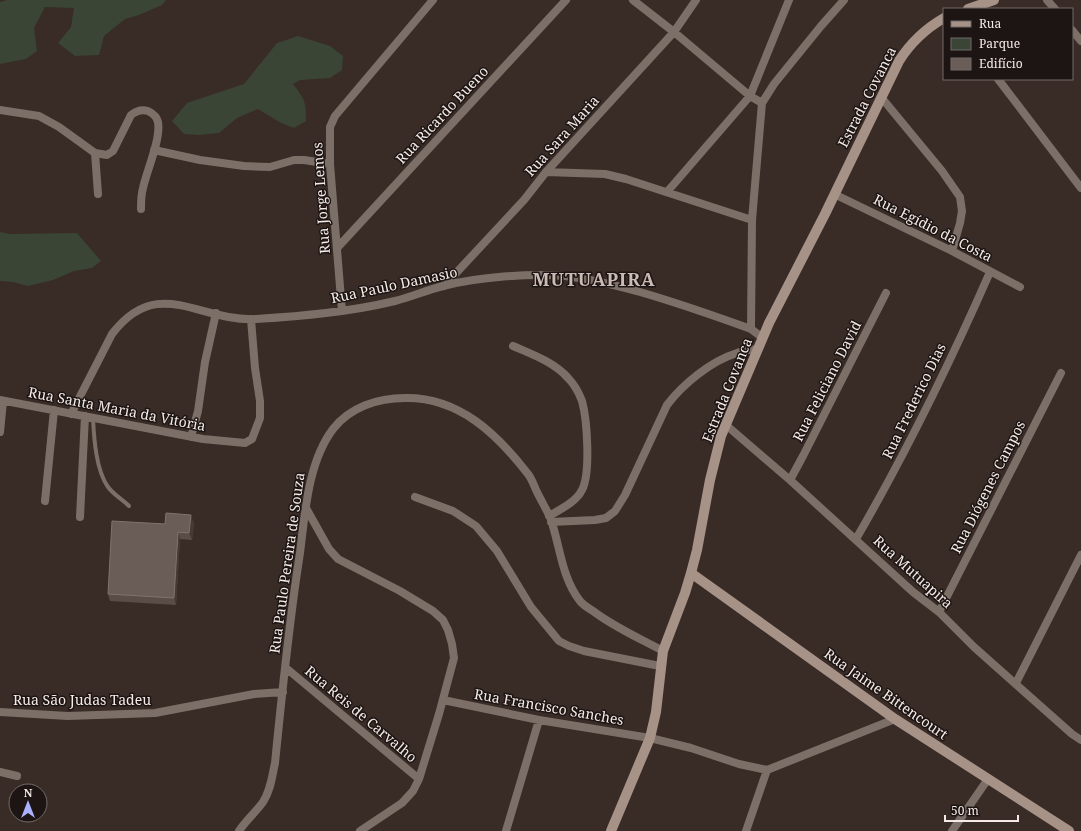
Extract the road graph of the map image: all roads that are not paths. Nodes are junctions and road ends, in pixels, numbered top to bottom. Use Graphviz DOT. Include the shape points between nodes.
graph roads {
  1 [pos="433,0"];
  2 [pos="566,0"];
  3 [pos="633,0"];
  4 [pos="696,0"];
  5 [pos="789,0"];
  6 [pos="844,0"];
  7 [pos="994,0"];
  8 [pos="1047,0"];
  9 [pos="971,8"];
  10 [pos="1054,8"];
  11 [pos="943,19"];
  12 [pos="1073,31"];
  13 [pos="674,32"];
  14 [pos="1081,40"];
  15 [pos="999,80"];
  16 [pos="750,96"];
  17 [pos="881,97"];
  18 [pos="762,103"];
  19 [pos="0,110"];
  20 [pos="154,150"];
  21 [pos="95,153"];
  22 [pos="330,164"];
  23 [pos="546,172"];
  24 [pos="1081,188"];
  25 [pos="667,192"];
  26 [pos="98,194"];
  27 [pos="834,194"];
  28 [pos="142,209"];
  29 [pos="752,220"];
  30 [pos="338,247"];
  31 [pos="952,251"];
  32 [pos="990,272"];
  33 [pos="444,286"];
  34 [pos="1020,287"];
  35 [pos="886,293"];
  36 [pos="342,311"];
  37 [pos="216,313"];
  38 [pos="251,319"];
  39 [pos="751,329"];
  40 [pos="763,338"];
  41 [pos="513,346"];
  42 [pos="758,349"];
  43 [pos="1061,373"];
  44 [pos="1,400"];
  45 [pos="54,410"];
  46 [pos="71,414"];
  47 [pos="89,417"];
  48 [pos="726,425"];
  49 [pos="0,432"];
  50 [pos="191,437"];
  51 [pos="790,480"];
  52 [pos="415,497"];
  53 [pos="45,501"];
  54 [pos="129,506"];
  55 [pos="306,508"];
  56 [pos="80,517"];
  57 [pos="550,519"];
  58 [pos="856,539"];
  59 [pos="1081,555"];
  60 [pos="691,573"];
  61 [pos="938,612"];
  62 [pos="663,651"];
  63 [pos="660,666"];
  64 [pos="286,668"];
  65 [pos="1016,684"];
  66 [pos="282,692"];
  67 [pos="443,700"];
  68 [pos="0,712"];
  69 [pos="895,719"];
  70 [pos="538,720"];
  71 [pos="650,738"];
  72 [pos="1081,740"];
  73 [pos="767,770"];
  74 [pos="0,772"];
  75 [pos="17,776"];
  76 [pos="419,779"];
  77 [pos="988,779"];
  78 [pos="239,831"];
  79 [pos="360,831"];
  80 [pos="506,831"];
  81 [pos="612,831"];
  82 [pos="746,831"];
  83 [pos="952,831"];
  84 [pos="1069,831"];
  1 -- 22 [label="street, Rua Jorge Lemos" via="335,116 330,128"];
  2 -- 30 [label="street, Rua Ricardo Bueno"];
  3 -- 13 [label="street"];
  4 -- 13 [label="street, Rua Sara Maria"];
  5 -- 16 [label="street"];
  6 -- 18 [label="street" via="774,84"];
  7 -- 9 [label="street"];
  8 -- 10 [label="street"];
  11 -- 17 [label="street, Estrada Covanca" via="920,34 906,50"];
  12 -- 14 [label="street"];
  13 -- 16 [label="street"];
  13 -- 23 [label="street, Rua Sara Maria"];
  15 -- 24 [label="street"];
  16 -- 18 [label="street"];
  16 -- 25 [label="street"];
  17 -- 27 [label="street, Estrada Covanca"];
  17 -- 31 [label="street" via="960,197 962,211"];
  18 -- 29 [label="street"];
  19 -- 21 [label="street" via="39,116 60,127"];
  20 -- 21 [label="street" via="158,122 148,111 141,110 131,116 114,151 107,155"];
  20 -- 22 [label="street" via="244,166 270,167 294,160"];
  20 -- 28 [label="street" via="142,190"];
  21 -- 26 [label="street"];
  22 -- 30 [label="street, Rua Jorge Lemos"];
  23 -- 25 [label="street" via="605,174"];
  23 -- 33 [label="street, Rua Sara Maria" via="524,200"];
  25 -- 29 [label="street"];
  27 -- 31 [label="street, Rua Egídio da Costa"];
  27 -- 40 [label="street, Estrada Covanca"];
  29 -- 39 [label="street"];
  30 -- 36 [label="street, Rua Jorge Lemos"];
  31 -- 32 [label="street, Rua Egídio da Costa"];
  32 -- 34 [label="street, Rua Egídio da Costa"];
  32 -- 58 [label="street, Rua Frederico Dias" via="904,453"];
  33 -- 36 [label="street, Rua Paulo Damasio" via="395,301"];
  33 -- 39 [label="street, Rua Paulo Damasio" via="491,278 565,276 625,288 697,309"];
  35 -- 51 [label="street, Rua Feliciano David"];
  36 -- 38 [label="street, Rua Paulo Damasio"];
  37 -- 38 [label="street, Rua Paulo Damasio"];
  37 -- 46 [label="street, Rua Paulo Damasio" via="171,303 152,304 130,315 112,334"];
  37 -- 50 [label="street"];
  38 -- 50 [label="street, Rua Santa Maria da Vitória" via="260,401 260,418 252,440 245,443 230,443"];
  39 -- 40 [label="street, Rua Paulo Damasio"];
  40 -- 42 [label="street, Estrada Covanca"];
  41 -- 57 [label="street" via="543,359 567,376 576,387 582,401 586,429 585,482 582,491 572,502"];
  42 -- 48 [label="street, Estrada Covanca"];
  42 -- 57 [label="street" via="738,352 723,358 694,377 674,396 615,511 606,518 595,520"];
  43 -- 61 [label="street, Rua Diógenes Campos"];
  44 -- 45 [label="street, Rua Santa Maria da Vitória"];
  44 -- 49 [label="street"];
  45 -- 46 [label="street, Rua Santa Maria da Vitória"];
  45 -- 53 [label="street"];
  46 -- 47 [label="street, Rua Santa Maria da Vitória"];
  47 -- 50 [label="street, Rua Santa Maria da Vitória"];
  47 -- 54 [label="lane" via="100,472 108,488"];
  47 -- 56 [label="street"];
  48 -- 51 [label="street, Rua Mutuapira"];
  48 -- 60 [label="street, Estrada Covanca" via="716,455"];
  51 -- 58 [label="street, Rua Mutuapira"];
  52 -- 63 [label="street" via="453,511 476,526 497,551 531,607 559,641 584,651"];
  55 -- 57 [label="street, Rua Paulo Pereira de Souza" via="314,465 334,428 347,415 363,405 392,398 413,398 435,400 462,411 485,428 529,476"];
  55 -- 64 [label="street, Rua Paulo Pereira de Souza"];
  55 -- 67 [label="street" via="329,549 338,559 400,591 443,620 448,630 454,658"];
  57 -- 62 [label="street, Rua Paulo Pereira de Souza" via="565,571 581,602 604,619"];
  58 -- 61 [label="street, Rua Mutuapira"];
  59 -- 65 [label="street"];
  60 -- 62 [label="street, Estrada Covanca"];
  60 -- 69 [label="street, Rua Jaime Bittencourt"];
  61 -- 65 [label="street, Rua Mutuapira"];
  62 -- 63 [label="street, Estrada Covanca"];
  63 -- 71 [label="street, Estrada Covanca" via="656,712"];
  64 -- 66 [label="street, Rua Paulo Pereira de Souza"];
  64 -- 76 [label="street, Rua Reis de Carvalho"];
  65 -- 72 [label="street, Rua Mutuapira"];
  66 -- 68 [label="street, Rua São Judas Tadeu" via="254,694 155,713 68,716"];
  66 -- 78 [label="street, Rua Paulo Pereira de Souza" via="270,787 263,802"];
  67 -- 70 [label="street, Rua Francisco Sanches"];
  67 -- 76 [label="street"];
  69 -- 73 [label="street"];
  69 -- 77 [label="street, Rua Jaime Bittencourt"];
  70 -- 71 [label="street, Rua Francisco Sanches"];
  70 -- 80 [label="street"];
  71 -- 73 [label="street, Rua Francisco Sanches"];
  71 -- 81 [label="street, Estrada Covanca"];
  73 -- 82 [label="street"];
  74 -- 75 [label="street"];
  76 -- 79 [label="street" via="413,791 402,803"];
  77 -- 83 [label="street"];
  77 -- 84 [label="street, Rua Jaime Bittencourt"];
}
